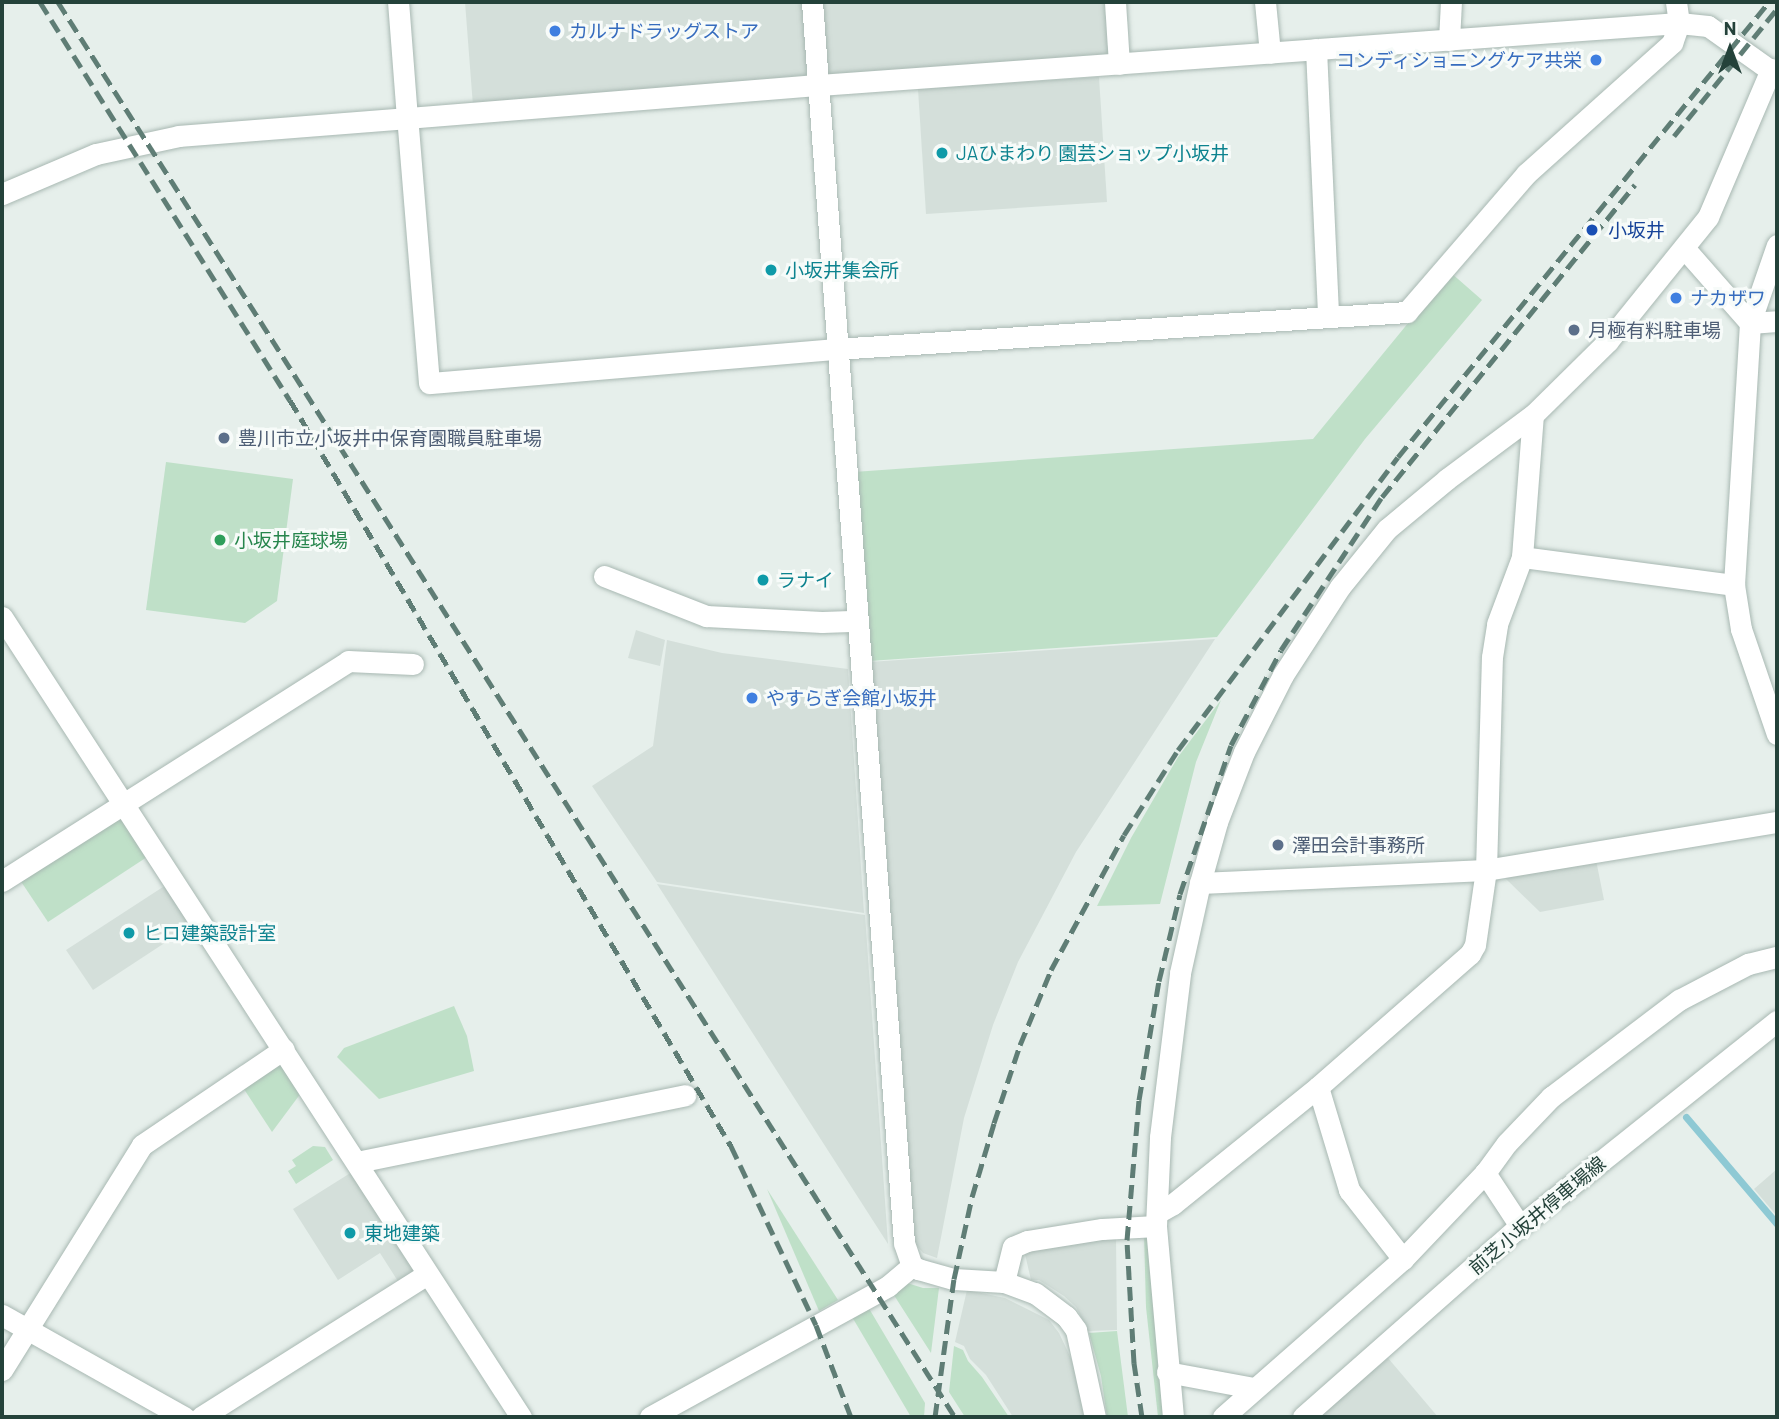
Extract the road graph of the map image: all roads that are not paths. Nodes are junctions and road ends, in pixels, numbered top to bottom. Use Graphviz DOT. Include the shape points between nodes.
graph roads {
  1 [pos="398,2"];
  2 [pos="812,2"];
  3 [pos="1115,2"];
  4 [pos="1265,2"];
  5 [pos="1451,2"];
  6 [pos="1678,12"];
  7 [pos="1449,40"];
  8 [pos="1316,50"];
  9 [pos="1270,53"];
  10 [pos="1119,64"];
  11 [pos="1774,72"];
  12 [pos="819,85"];
  13 [pos="407,118"];
  14 [pos="2,194"];
  15 [pos="1777,245"];
  16 [pos="1685,249"];
  17 [pos="1328,317"];
  18 [pos="1777,321"];
  19 [pos="1750,323"];
  20 [pos="835,349"];
  21 [pos="1533,415"];
  22 [pos="1522,557"];
  23 [pos="604,576"];
  24 [pos="1734,584"];
  25 [pos="2,617"];
  26 [pos="858,621"];
  27 [pos="413,664"];
  28 [pos="1777,734"];
  29 [pos="124,805"];
  30 [pos="1777,822"];
  31 [pos="1486,870"];
  32 [pos="2,881"];
  33 [pos="1200,883"];
  34 [pos="1777,957"];
  35 [pos="1777,1021"];
  36 [pos="284,1049"];
  37 [pos="1318,1087"];
  38 [pos="685,1095"];
  39 [pos="356,1162"];
  40 [pos="1485,1172"];
  41 [pos="1157,1219"];
  42 [pos="1520,1226"];
  43 [pos="1403,1259"];
  44 [pos="912,1266"];
  45 [pos="427,1274"];
  46 [pos="1004,1282"];
  47 [pos="2,1315"];
  48 [pos="26,1330"];
  49 [pos="2,1370"];
  50 [pos="1167,1372"];
  51 [pos="1253,1388"];
  52 [pos="184,1417"];
  53 [pos="201,1417"];
  54 [pos="521,1417"];
  55 [pos="650,1417"];
  56 [pos="1095,1417"];
  57 [pos="1173,1417"];
  58 [pos="1223,1417"];
  59 [pos="1303,1417"];
  1 -- 13 [label="street"];
  2 -- 12 [label="street"];
  3 -- 10 [label="street"];
  4 -- 9 [label="street"];
  5 -- 7 [label="street"];
  6 -- 7 [label="street"];
  6 -- 11 [label="street" via="1708,26"];
  6 -- 17 [label="street" via="1672,43 1525,174 1407,312"];
  7 -- 8 [label="street"];
  8 -- 9 [label="street"];
  8 -- 17 [label="street"];
  9 -- 10 [label="street"];
  10 -- 12 [label="street"];
  11 -- 16 [label="street" via="1708,217"];
  12 -- 13 [label="street"];
  12 -- 20 [label="street"];
  13 -- 14 [label="street" via="146,141 96,154"];
  13 -- 20 [label="street" via="429,383"];
  15 -- 19 [label="street"];
  16 -- 19 [label="street"];
  16 -- 21 [label="street" via="1608,341"];
  17 -- 20 [label="street"];
  18 -- 19 [label="street"];
  19 -- 24 [label="street"];
  20 -- 26 [label="street"];
  21 -- 22 [label="street"];
  21 -- 33 [label="street" via="1387,529 1340,587 1283,675 1244,752"];
  22 -- 24 [label="street"];
  22 -- 31 [label="street" via="1497,624 1492,657"];
  23 -- 26 [label="street" via="706,616"];
  24 -- 28 [label="street" via="1741,629"];
  25 -- 29 [label="street"];
  26 -- 44 [label="street" via="903,1236"];
  27 -- 29 [label="street" via="348,661"];
  29 -- 32 [label="street"];
  29 -- 36 [label="street"];
  30 -- 31 [label="street"];
  31 -- 33 [label="street"];
  31 -- 37 [label="street" via="1470,954"];
  33 -- 41 [label="street" via="1180,973 1167,1068"];
  34 -- 40 [label="street" via="1748,964 1679,1000 1551,1097"];
  35 -- 42 [label="street, 前芝小坂井停車場線"];
  36 -- 39 [label="street"];
  36 -- 48 [label="street" via="142,1145"];
  37 -- 41 [label="street"];
  37 -- 43 [label="street" via="1349,1190"];
  38 -- 39 [label="street"];
  39 -- 45 [label="street"];
  40 -- 42 [label="street"];
  40 -- 43 [label="street"];
  41 -- 46 [label="street" via="1027,1241 1013,1247"];
  41 -- 50 [label="street"];
  42 -- 59 [label="street, 前芝小坂井停車場線"];
  43 -- 51 [label="street"];
  44 -- 46 [label="street" via="954,1279"];
  44 -- 55 [label="street" via="888,1286"];
  45 -- 53 [label="street"];
  45 -- 54 [label="street"];
  46 -- 56 [label="street" via="1035,1293 1066,1316 1076,1330"];
  47 -- 48 [label="street"];
  48 -- 49 [label="street"];
  48 -- 52 [label="street"];
  50 -- 51 [label="street"];
  50 -- 57 [label="street"];
  51 -- 58 [label="street"];
}
